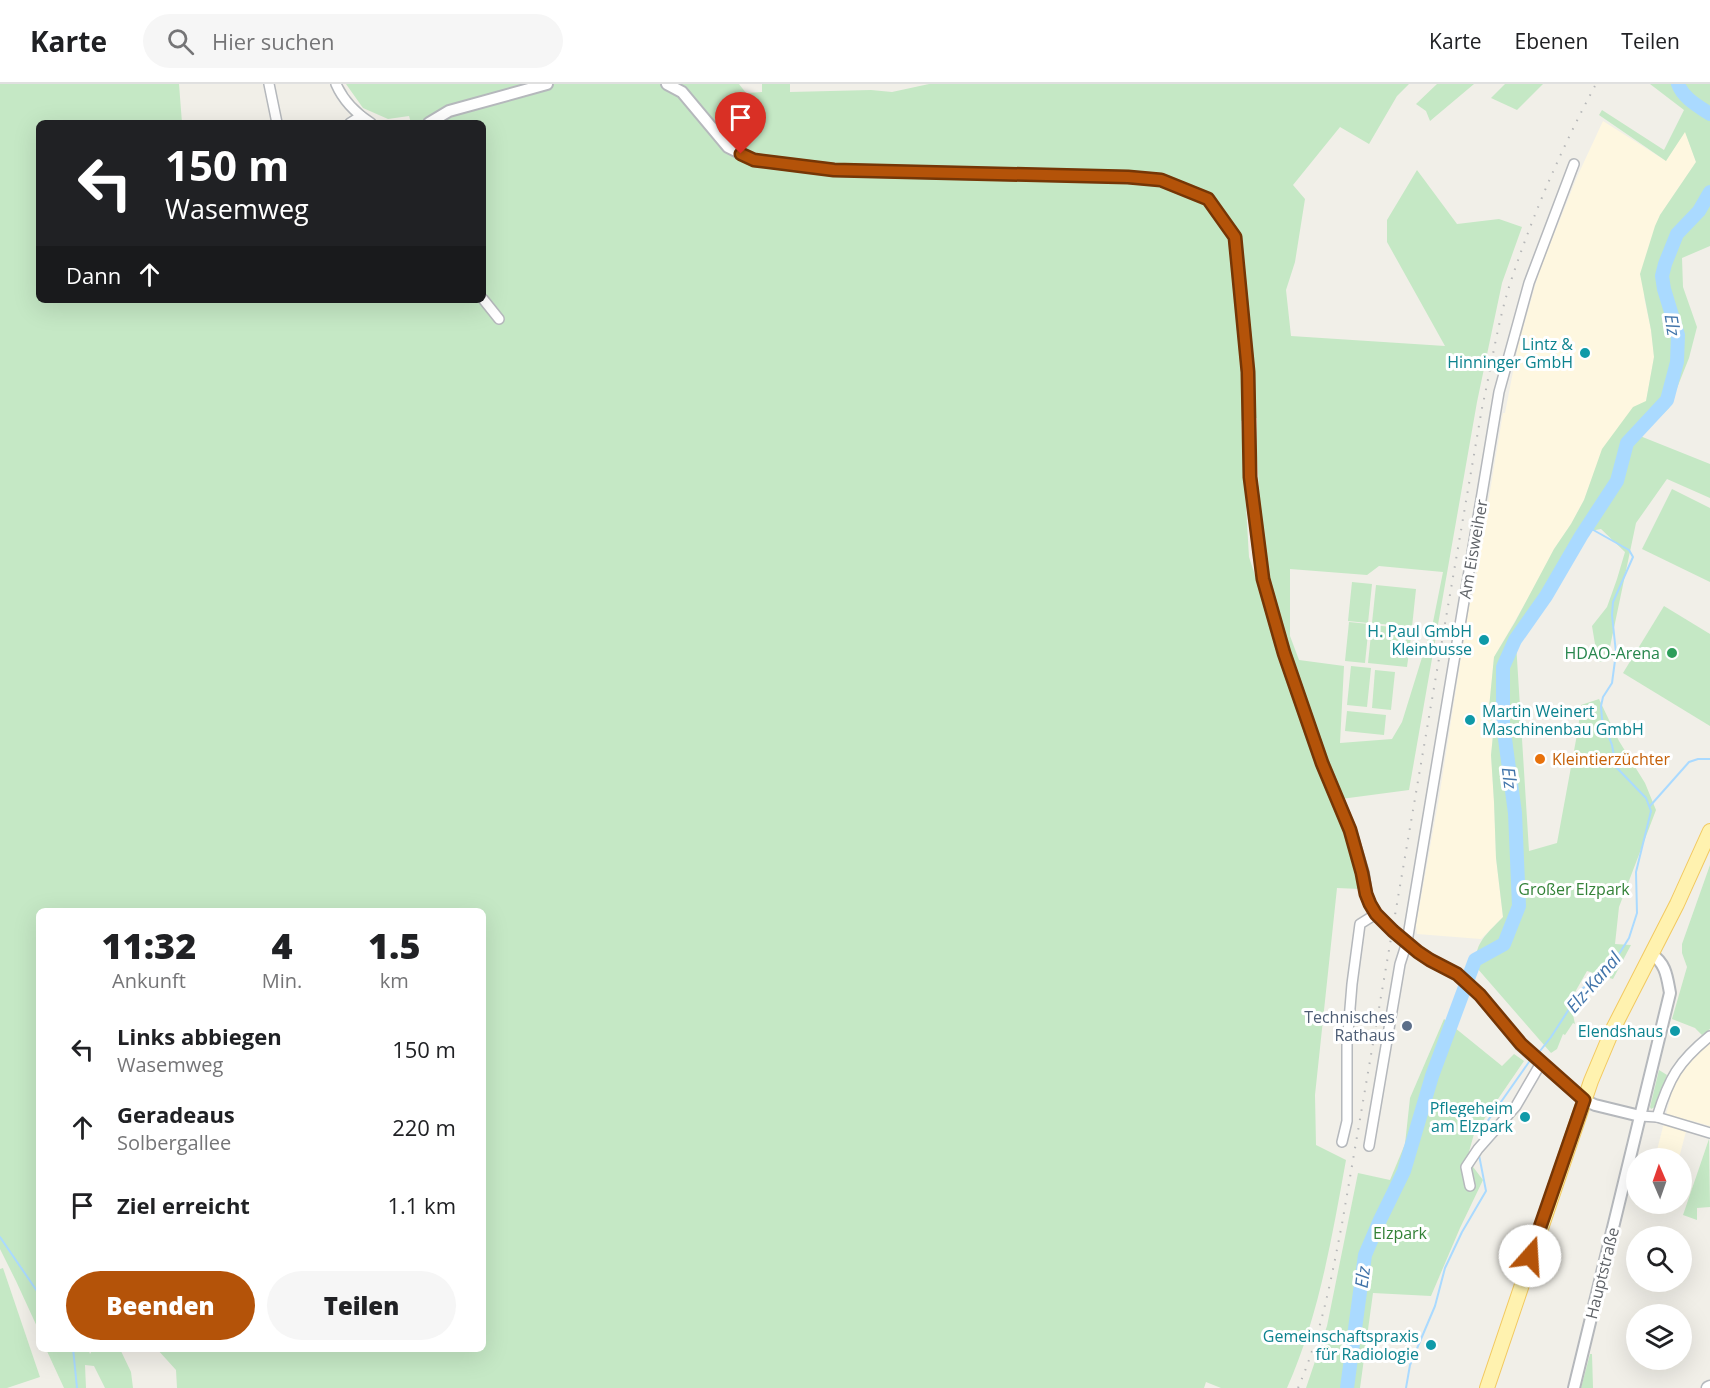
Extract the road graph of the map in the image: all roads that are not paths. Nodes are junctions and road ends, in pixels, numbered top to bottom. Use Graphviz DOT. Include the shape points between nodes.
graph roads {
  1 [pos="269,84"];
  2 [pos="336,84"];
  3 [pos="547,84"];
  4 [pos="667,84"];
  5 [pos="361,116"];
  6 [pos="276,120"];
  7 [pos="355,120"];
  8 [pos="367,120"];
  9 [pos="434,120"];
  10 [pos="1574,164"];
  11 [pos="486,302"];
  12 [pos="499,319"];
  13 [pos="1710,831"];
  14 [pos="1376,914"];
  15 [pos="1407,942"];
  16 [pos="1651,954"];
  17 [pos="1710,1036"];
  18 [pos="1541,1063"];
  19 [pos="1584,1100"];
  20 [pos="1640,1116"];
  21 [pos="1657,1117"];
  22 [pos="1710,1133"];
  23 [pos="1342,1142"];
  24 [pos="1369,1146"];
  25 [pos="1470,1186"];
  26 [pos="1487,1388"];
  27 [pos="1574,1388"];
  1 -- 6 [label="street"];
  2 -- 5 [label="street"];
  3 -- 9 [label="street" via="449,111"];
  4 -- 14 [label="street" via="682,92 728,147 754,160 834,170 1128,177 1161,180 1208,199 1235,237 1248,372 1250,477 1263,579 1284,653 1350,830 1366,894"];
  5 -- 7 [label="street"];
  5 -- 8 [label="street"];
  10 -- 15 [label="street, Am Eisweiher" via="1529,283 1499,392"];
  11 -- 12 [label="street"];
  13 -- 16 [label="main road"];
  14 -- 15 [label="street"];
  14 -- 23 [label="street" via="1360,924 1347,1045 1347,1121"];
  15 -- 18 [label="street" via="1457,974"];
  15 -- 24 [label="street, Am Eisweiher" via="1400,963"];
  16 -- 19 [label="main road" via="1612,1031"];
  16 -- 20 [label="street, Hauptstraße" via="1659,959 1667,974 1670,993"];
  17 -- 21 [label="street" via="1676,1070"];
  18 -- 19 [label="street"];
  18 -- 25 [label="street" via="1516,1106 1466,1167"];
  19 -- 20 [label="street"];
  19 -- 26 [label="main road"];
  20 -- 21 [label="street"];
  20 -- 27 [label="street, Hauptstraße"];
  21 -- 22 [label="street"];
}
